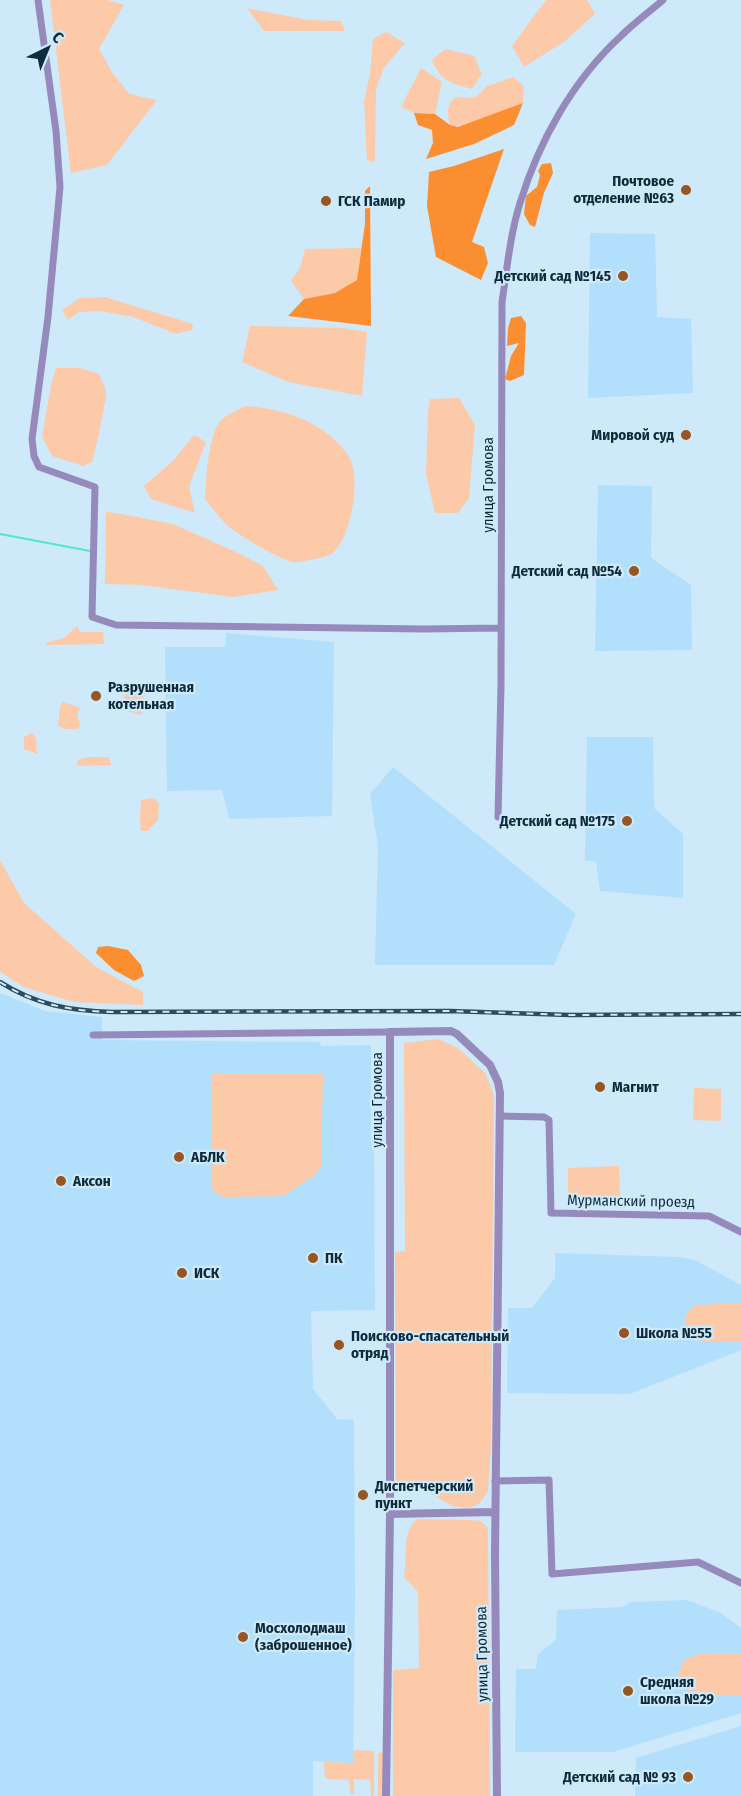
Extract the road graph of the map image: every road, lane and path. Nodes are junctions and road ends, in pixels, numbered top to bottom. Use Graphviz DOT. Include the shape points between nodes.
graph roads {
  1 [pos="38,0"];
  2 [pos="663,0"];
  3 [pos="500,628"];
  4 [pos="498,817"];
  5 [pos="390,1032"];
  6 [pos="93,1035"];
  7 [pos="500,1116"];
  8 [pos="741,1232"];
  9 [pos="495,1481"];
  10 [pos="495,1512"];
  11 [pos="390,1514"];
  12 [pos="741,1583"];
  13 [pos="386,1796"];
  14 [pos="497,1796"];
  1 -- 3 [label="street" via="60,187 32,439 39,467 95,487 92,617 116,625"];
  2 -- 3 [label="street, улица Громова" via="620,36 568,101 544,140 519,204 502,302"];
  3 -- 4 [label="street, улица Громова"];
  5 -- 6 [label="street"];
  5 -- 7 [label="street, улица Громова" via="457,1034 490,1065 500,1093"];
  5 -- 11 [label="street, улица Громова"];
  7 -- 8 [label="street, Мурманский проезд" via="549,1120 551,1213 710,1216"];
  7 -- 9 [label="street, улица Громова"];
  9 -- 10 [label="street, улица Громова"];
  9 -- 12 [label="street" via="549,1480 552,1574 698,1562"];
  10 -- 11 [label="street"];
  10 -- 14 [label="street, улица Громова"];
  11 -- 13 [label="street, улица Громова"];
}
